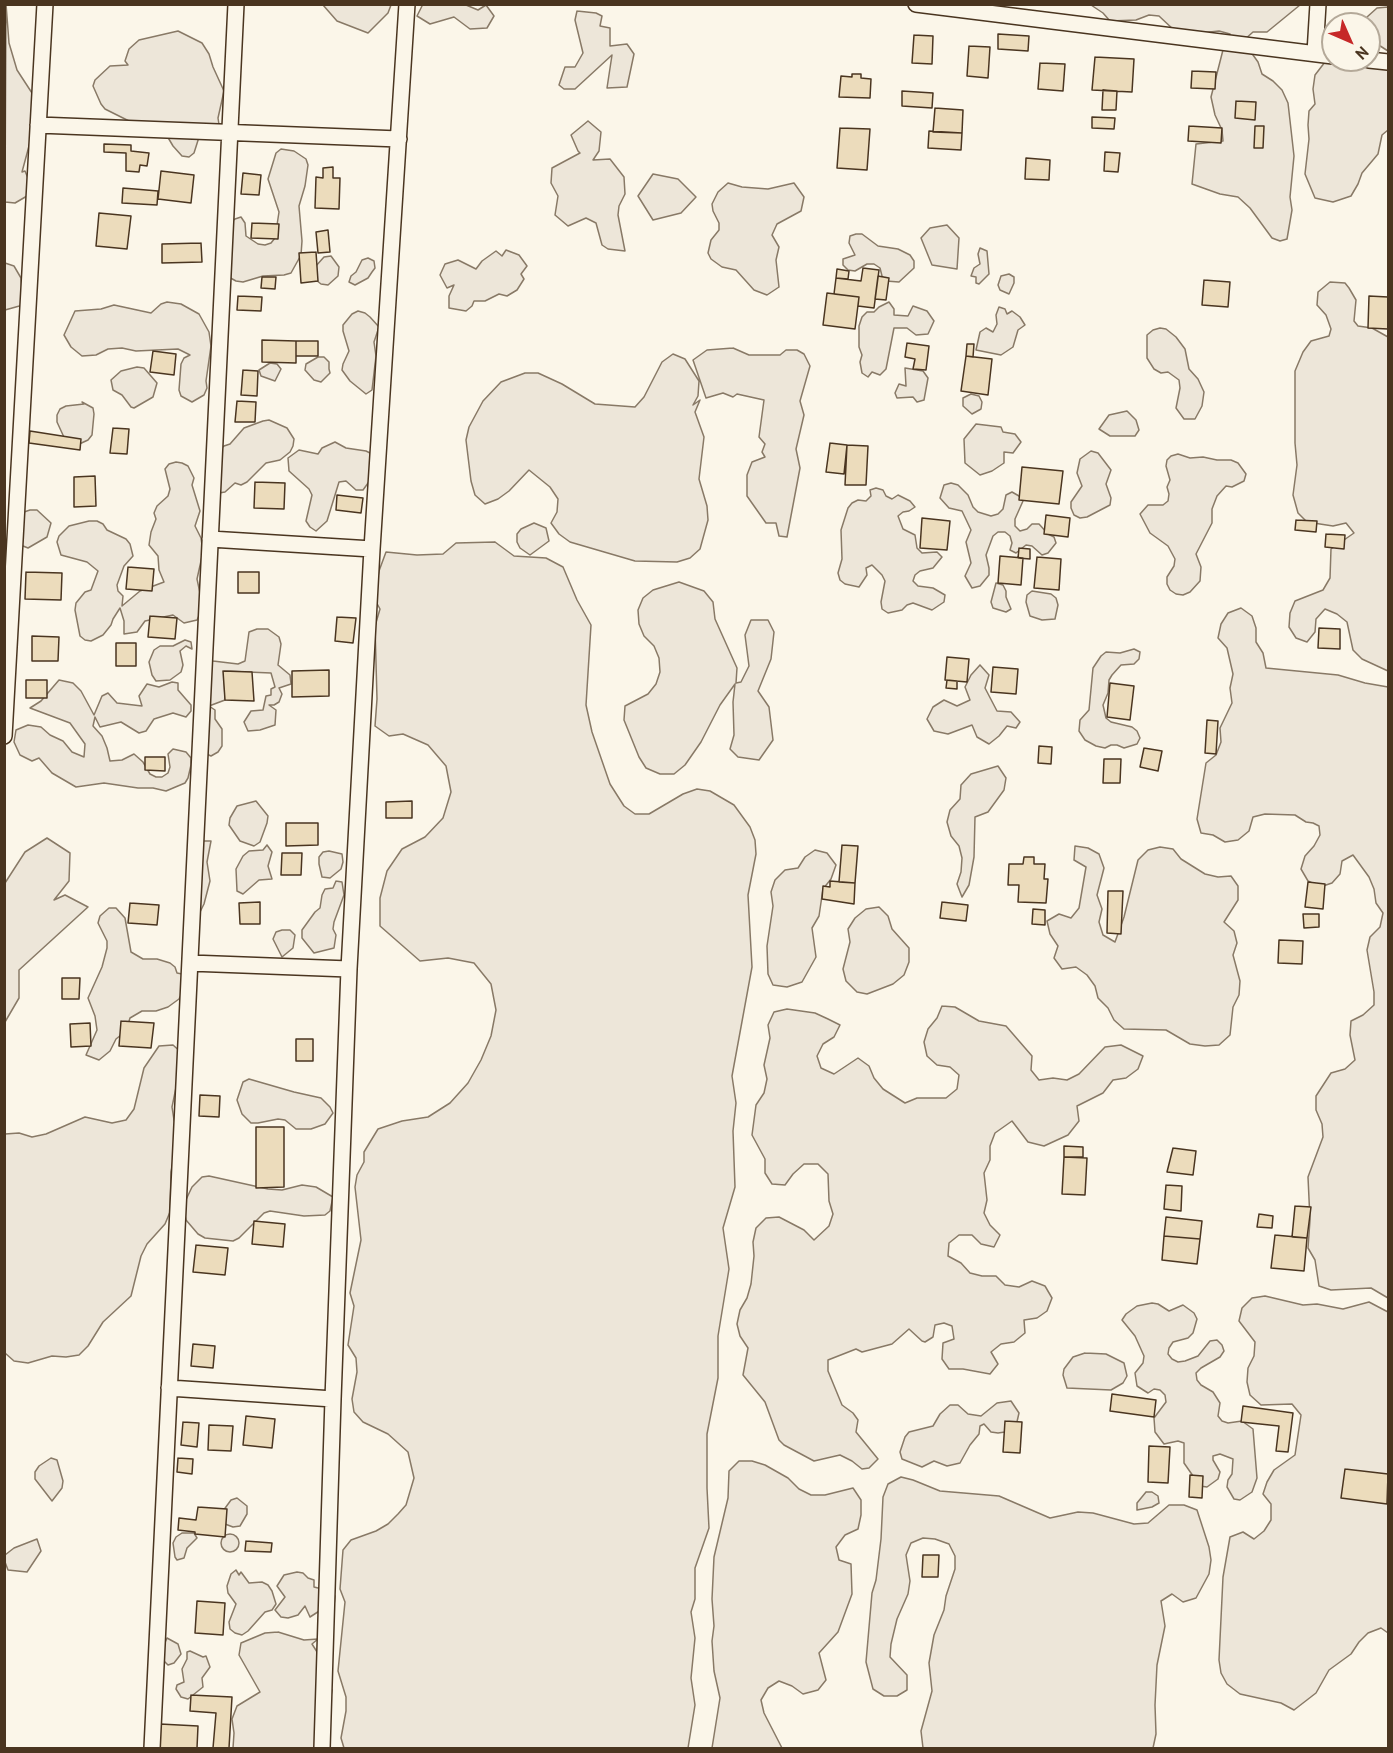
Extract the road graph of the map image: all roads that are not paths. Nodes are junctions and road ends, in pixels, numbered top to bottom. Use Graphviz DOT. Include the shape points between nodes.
graph roads {
  1 [pos="45,4"];
  2 [pos="236,4"];
  3 [pos="407,4"];
  4 [pos="916,4"];
  5 [pos="1317,4"];
  6 [pos="1315,53"];
  7 [pos="1321,54"];
  8 [pos="38,125"];
  9 [pos="230,133"];
  10 [pos="399,139"];
  11 [pos="210,538"];
  12 [pos="372,549"];
  13 [pos="9,570"];
  14 [pos="4,736"];
  15 [pos="190,963"];
  16 [pos="349,969"];
  17 [pos="169,1388"];
  18 [pos="333,1399"];
  19 [pos="152,1749"];
  20 [pos="322,1749"];
  1 -- 8 [label="street"];
  2 -- 9 [label="street"];
  3 -- 10 [label="street"];
  4 -- 6 [label="street"];
  5 -- 6 [label="street"];
  6 -- 7 [label="street"];
  8 -- 9 [label="street"];
  8 -- 13 [label="street"];
  9 -- 10 [label="street"];
  9 -- 11 [label="street"];
  10 -- 12 [label="street"];
  11 -- 12 [label="street"];
  11 -- 15 [label="street"];
  12 -- 16 [label="street"];
  13 -- 14 [label="street"];
  15 -- 16 [label="street"];
  15 -- 17 [label="street"];
  16 -- 18 [label="street"];
  17 -- 18 [label="street"];
  17 -- 19 [label="street"];
  18 -- 20 [label="street"];
}
